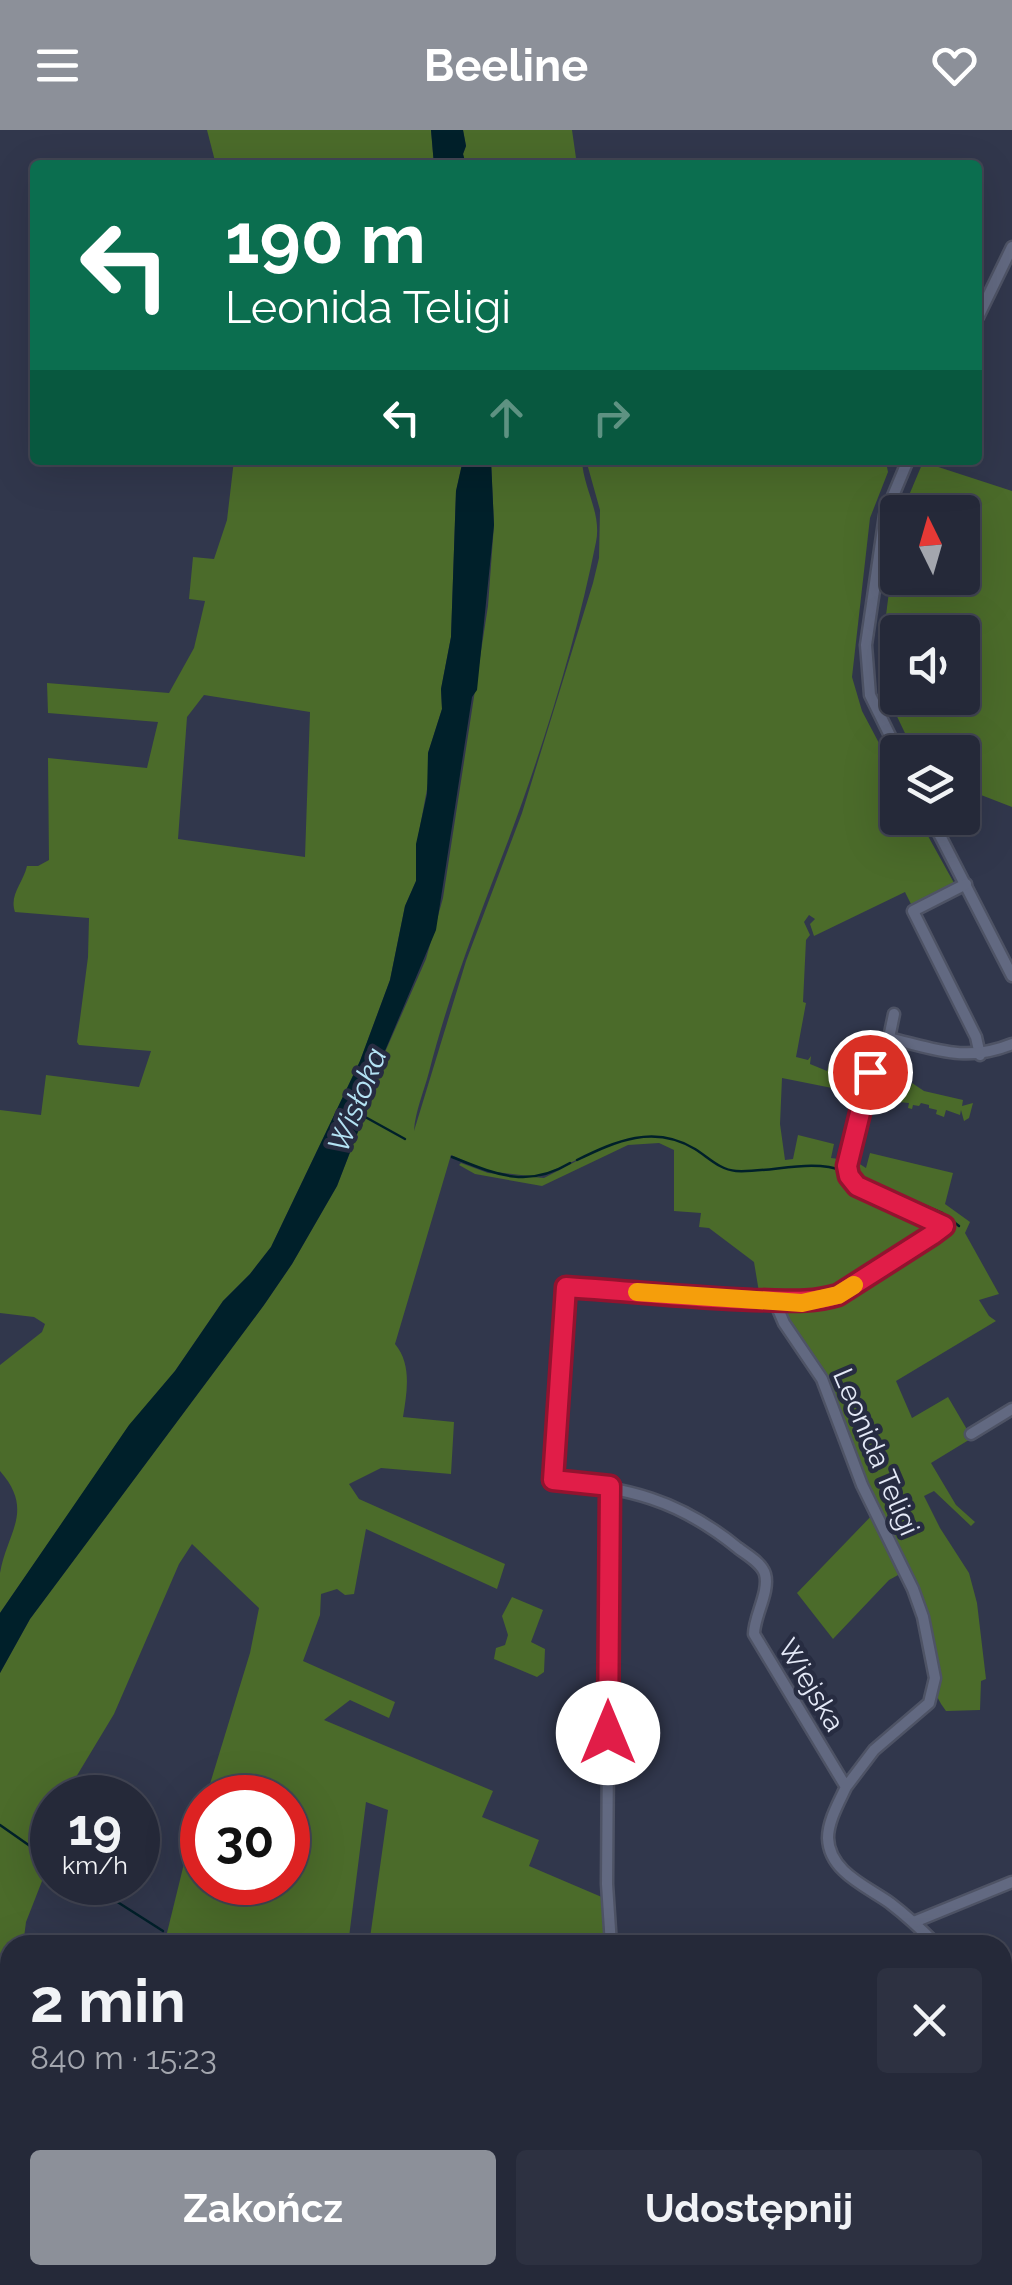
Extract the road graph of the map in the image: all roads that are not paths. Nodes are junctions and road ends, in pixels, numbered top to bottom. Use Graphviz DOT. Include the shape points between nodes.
graph roads {
  1 [pos="1012,247"];
  2 [pos="982,309"];
  3 [pos="905,465"];
  4 [pos="889,735"];
  5 [pos="940,835"];
  6 [pos="966,884"];
  7 [pos="1012,976"];
  8 [pos="894,1014"];
  9 [pos="889,1038"];
  10 [pos="1012,1044"];
  11 [pos="980,1055"];
  12 [pos="776,1302"];
  13 [pos="1012,1409"];
  14 [pos="971,1434"];
  15 [pos="610,1486"];
  16 [pos="846,1787"];
  17 [pos="1012,1882"];
  18 [pos="914,1922"];
  19 [pos="610,1935"];
  20 [pos="926,1935"];
  1 -- 2 [label="street"];
  3 -- 4 [label="street" via="885,515 866,668 871,700"];
  5 -- 6 [label="street"];
  6 -- 7 [label="street"];
  6 -- 11 [label="street" via="913,911"];
  8 -- 9 [label="street"];
  9 -- 11 [label="street"];
  9 -- 12 [label="street" via="876,1051 849,1176 857,1186 944,1226 838,1295"];
  10 -- 11 [label="street"];
  12 -- 15 [label="street" via="566,1287 553,1480"];
  12 -- 16 [label="street, Leonida Teligi" via="830,1395 862,1486 913,1589 934,1671 928,1703 874,1750"];
  13 -- 14 [label="street"];
  15 -- 16 [label="street, Wiejska" via="683,1512 761,1567 765,1585 754,1634"];
  15 -- 19 [label="street"];
  16 -- 18 [label="street" via="828,1840 834,1856 860,1887"];
  17 -- 18 [label="street"];
  18 -- 20 [label="street"];
}
